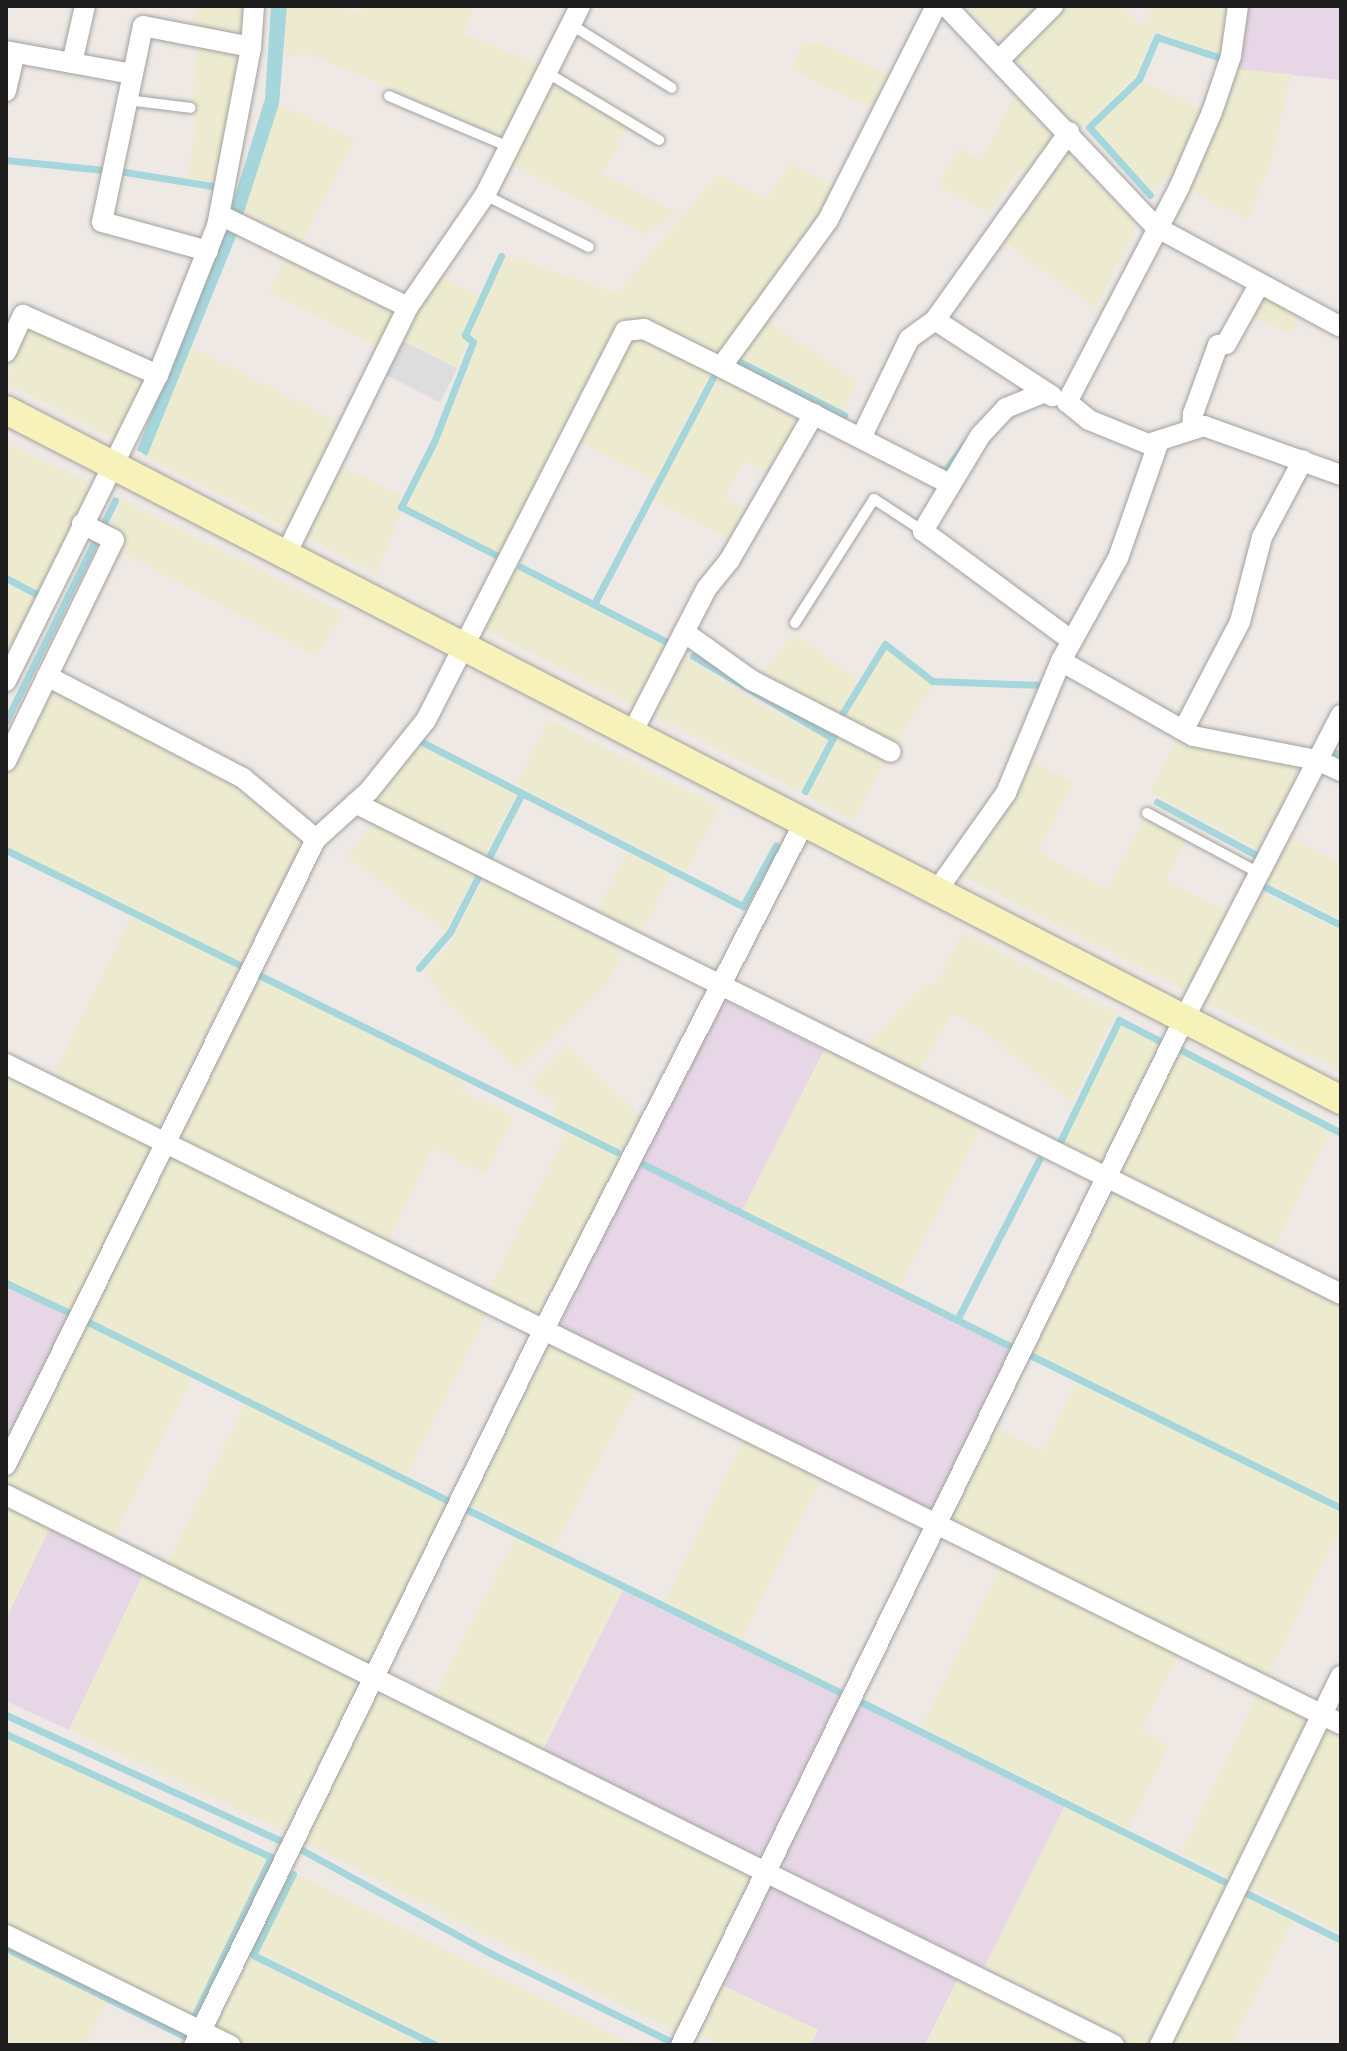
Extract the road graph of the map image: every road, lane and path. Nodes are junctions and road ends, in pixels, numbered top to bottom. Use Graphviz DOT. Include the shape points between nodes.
graph roads {
  1 [pos="85,6"];
  2 [pos="254,6"];
  3 [pos="936,6"];
  4 [pos="946,6"];
  5 [pos="1053,6"];
  6 [pos="1238,6"];
  7 [pos="575,15"];
  8 [pos="251,47"];
  9 [pos="11,52"];
  10 [pos="1000,59"];
  11 [pos="72,63"];
  12 [pos="546,72"];
  13 [pos="133,74"];
  14 [pos="672,88"];
  15 [pos="6,91"];
  16 [pos="389,96"];
  17 [pos="127,100"];
  18 [pos="191,108"];
  19 [pos="1069,132"];
  20 [pos="659,140"];
  21 [pos="509,147"];
  22 [pos="485,195"];
  23 [pos="229,219"];
  24 [pos="1156,227"];
  25 [pos="589,247"];
  26 [pos="208,251"];
  27 [pos="1259,285"];
  28 [pos="408,307"];
  29 [pos="935,320"];
  30 [pos="1341,327"];
  31 [pos="6,352"];
  32 [pos="721,367"];
  33 [pos="158,375"];
  34 [pos="1043,393"];
  35 [pos="1067,402"];
  36 [pos="6,410"];
  37 [pos="814,414"];
  38 [pos="1192,429"];
  39 [pos="861,438"];
  40 [pos="1158,444"];
  41 [pos="1303,460"];
  42 [pos="114,466"];
  43 [pos="1341,475"];
  44 [pos="948,483"];
  45 [pos="92,529"];
  46 [pos="923,531"];
  47 [pos="285,556"];
  48 [pos="795,623"];
  49 [pos="684,632"];
  50 [pos="1072,641"];
  51 [pos="466,648"];
  52 [pos="1061,661"];
  53 [pos="47,676"];
  54 [pos="6,681"];
  55 [pos="1185,727"];
  56 [pos="1338,728"];
  57 [pos="632,733"];
  58 [pos="891,752"];
  59 [pos="1317,760"];
  60 [pos="6,761"];
  61 [pos="1341,771"];
  62 [pos="355,803"];
  63 [pos="1147,813"];
  64 [pos="805,821"];
  65 [pos="316,839"];
  66 [pos="1259,873"];
  67 [pos="938,889"];
  68 [pos="716,986"];
  69 [pos="1184,1019"];
  70 [pos="6,1064"];
  71 [pos="1341,1100"];
  72 [pos="166,1143"];
  73 [pos="1106,1177"];
  74 [pos="1341,1294"];
  75 [pos="544,1329"];
  76 [pos="6,1465"];
  77 [pos="6,1495"];
  78 [pos="937,1524"];
  79 [pos="374,1676"];
  80 [pos="1341,1676"];
  81 [pos="1322,1715"];
  82 [pos="1341,1724"];
  83 [pos="767,1869"];
  84 [pos="6,1935"];
  85 [pos="198,2038"];
  86 [pos="230,2045"];
  87 [pos="681,2045"];
  88 [pos="1114,2045"];
  89 [pos="1160,2045"];
  1 -- 11 [label="street"];
  2 -- 8 [label="street"];
  3 -- 32 [label="street" via="828,220"];
  4 -- 10 [label="street"];
  5 -- 10 [label="street"];
  6 -- 24 [label="street" via="1231,56 1212,112"];
  7 -- 12 [label="street"];
  7 -- 14 [label="lane"];
  8 -- 13 [label="street" via="143,26"];
  8 -- 23 [label="street"];
  9 -- 11 [label="street"];
  9 -- 15 [label="street"];
  10 -- 19 [label="street"];
  11 -- 13 [label="street"];
  12 -- 20 [label="lane"];
  12 -- 21 [label="street"];
  13 -- 17 [label="street"];
  16 -- 21 [label="lane"];
  17 -- 18 [label="lane"];
  17 -- 26 [label="street" via="102,222"];
  19 -- 24 [label="street"];
  19 -- 29 [label="street"];
  21 -- 22 [label="street"];
  22 -- 25 [label="lane"];
  22 -- 28 [label="street"];
  23 -- 26 [label="street"];
  23 -- 28 [label="street"];
  24 -- 27 [label="street"];
  24 -- 35 [label="street"];
  26 -- 33 [label="street"];
  27 -- 30 [label="street"];
  27 -- 38 [label="street" via="1226,344 1218,345"];
  28 -- 47 [label="street"];
  29 -- 34 [label="street"];
  29 -- 39 [label="street" via="909,339"];
  31 -- 33 [label="street" via="23,315"];
  32 -- 37 [label="street"];
  32 -- 51 [label="street" via="644,329 625,331"];
  33 -- 42 [label="street"];
  34 -- 35 [label="street"];
  34 -- 44 [label="street" via="1006,408"];
  35 -- 40 [label="street" via="1089,420"];
  36 -- 42 [label="street"];
  37 -- 39 [label="street"];
  37 -- 49 [label="street"];
  38 -- 40 [label="street"];
  38 -- 41 [label="street" via="1204,426"];
  39 -- 44 [label="street"];
  40 -- 50 [label="street" via="1118,558"];
  41 -- 43 [label="street"];
  41 -- 55 [label="street" via="1262,537 1240,622"];
  42 -- 45 [label="street"];
  42 -- 47 [label="street"];
  44 -- 46 [label="street"];
  45 -- 53 [label="street" via="114,540"];
  45 -- 54 [label="street"];
  46 -- 48 [label="lane" via="874,499"];
  46 -- 50 [label="street"];
  47 -- 51 [label="street"];
  49 -- 57 [label="street"];
  49 -- 58 [label="street" via="751,680"];
  50 -- 52 [label="street"];
  51 -- 57 [label="street"];
  51 -- 62 [label="street" via="413,739"];
  52 -- 55 [label="street"];
  52 -- 67 [label="street" via="1006,793"];
  53 -- 60 [label="street"];
  53 -- 65 [label="street" via="243,778"];
  55 -- 59 [label="street" via="1193,736"];
  56 -- 59 [label="street"];
  57 -- 64 [label="street"];
  59 -- 61 [label="street"];
  59 -- 66 [label="street"];
  62 -- 65 [label="street"];
  62 -- 68 [label="street"];
  63 -- 66 [label="lane"];
  64 -- 67 [label="street"];
  64 -- 68 [label="street"];
  65 -- 72 [label="street"];
  66 -- 69 [label="street"];
  67 -- 69 [label="street"];
  68 -- 73 [label="street"];
  68 -- 75 [label="street"];
  69 -- 71 [label="street"];
  69 -- 73 [label="street"];
  70 -- 72 [label="street"];
  72 -- 75 [label="street"];
  72 -- 76 [label="street"];
  73 -- 74 [label="street"];
  73 -- 78 [label="street"];
  75 -- 78 [label="street"];
  75 -- 79 [label="street"];
  77 -- 79 [label="street"];
  78 -- 81 [label="street"];
  78 -- 83 [label="street"];
  79 -- 83 [label="street"];
  79 -- 85 [label="street"];
  80 -- 81 [label="street"];
  81 -- 82 [label="street"];
  81 -- 89 [label="street"];
  83 -- 87 [label="street"];
  83 -- 88 [label="street"];
  84 -- 85 [label="street"];
  85 -- 86 [label="street"];
}
